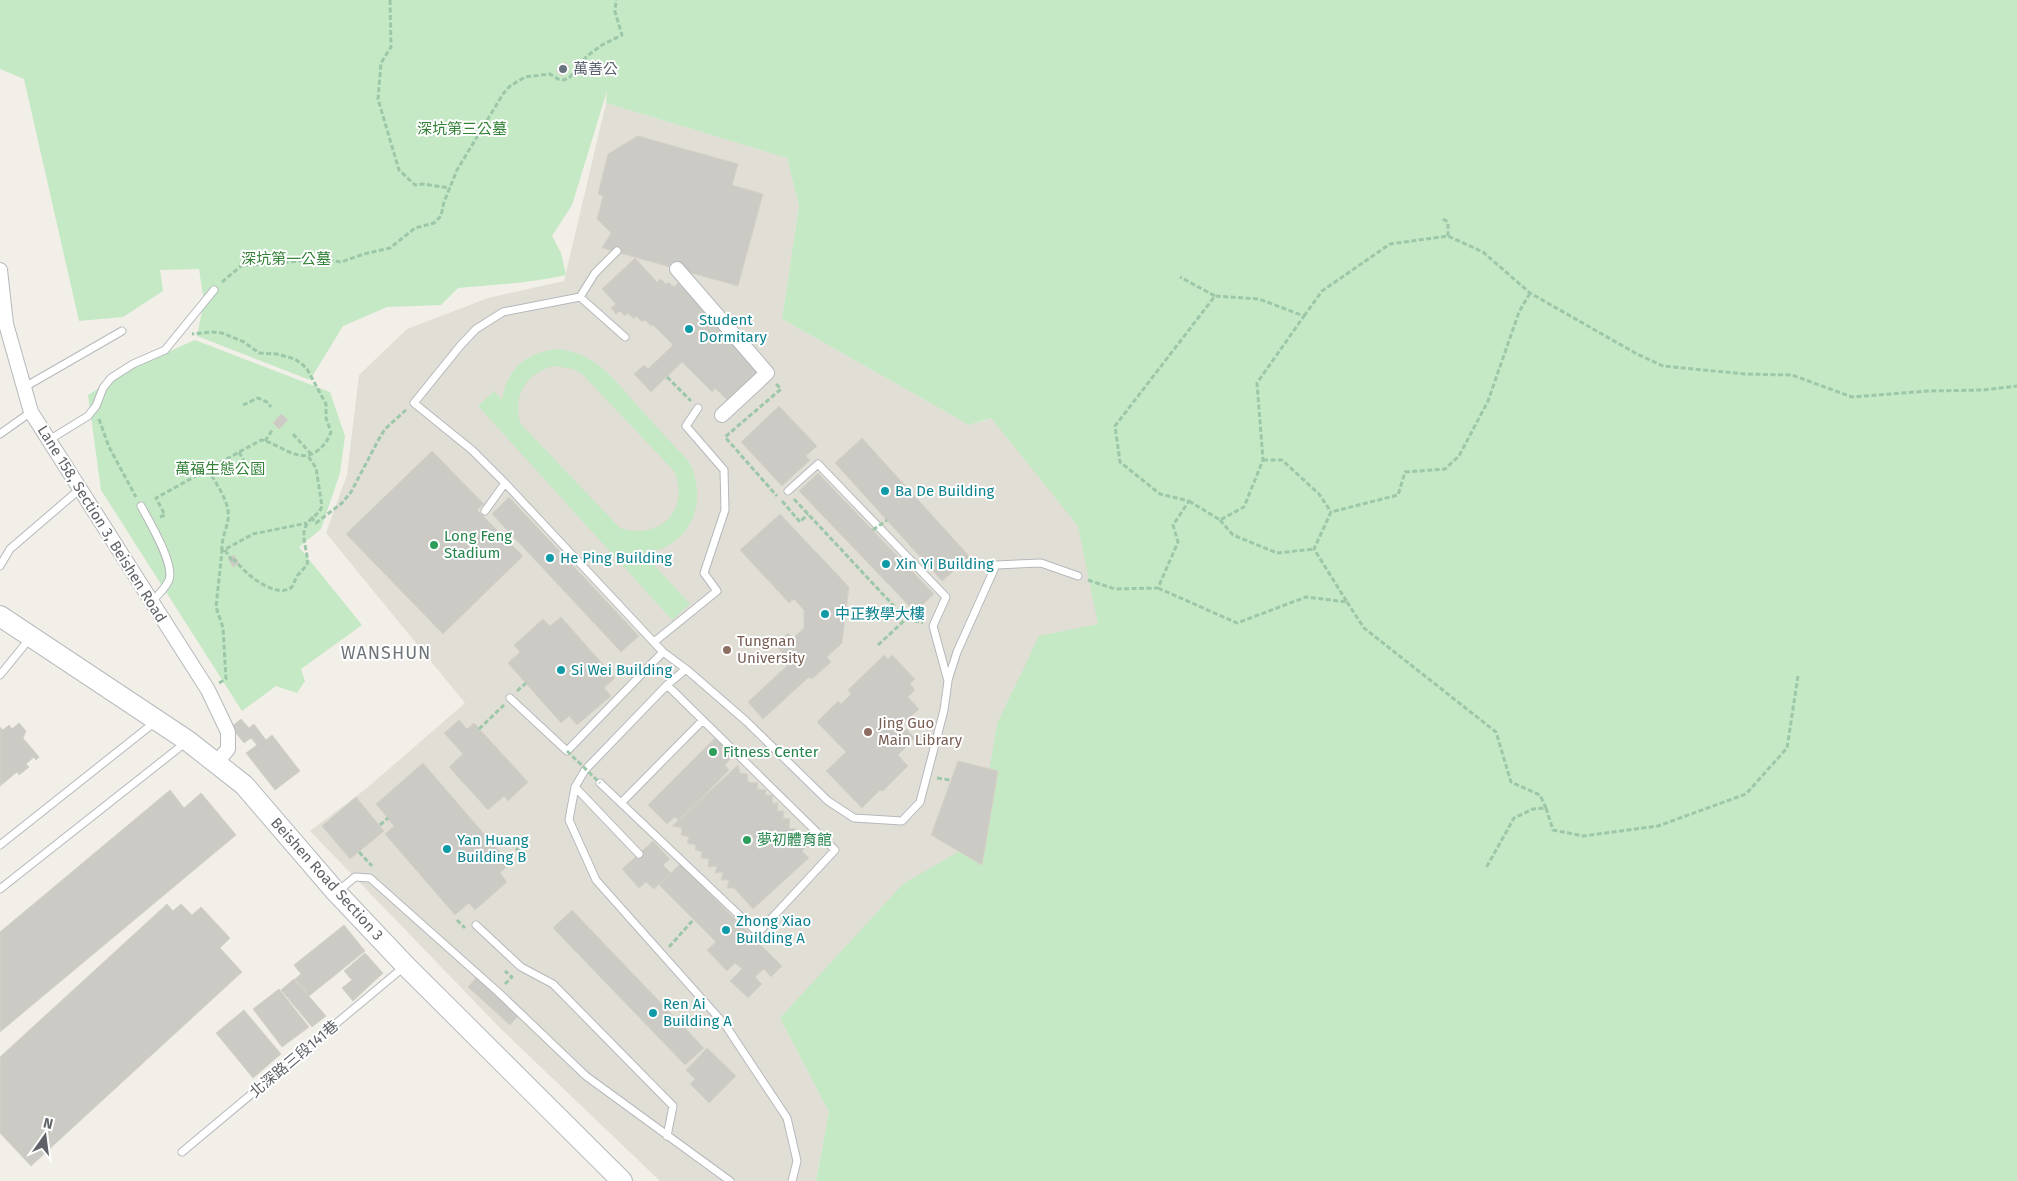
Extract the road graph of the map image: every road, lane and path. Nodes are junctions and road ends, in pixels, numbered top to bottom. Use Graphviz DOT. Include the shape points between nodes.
graph roads {
  1 [pos="390,0"];
  2 [pos="616,0"];
  3 [pos="450,188"];
  4 [pos="1443,219"];
  5 [pos="1448,236"];
  6 [pos="617,251"];
  7 [pos="677,269"];
  8 [pos="0,270"];
  9 [pos="1180,277"];
  10 [pos="214,290"];
  11 [pos="1530,293"];
  12 [pos="1215,296"];
  13 [pos="580,297"];
  14 [pos="1304,316"];
  15 [pos="3,326"];
  16 [pos="122,331"];
  17 [pos="177,334"];
  18 [pos="625,337"];
  19 [pos="667,377"];
  20 [pos="2017,386"];
  21 [pos="23,388"];
  22 [pos="781,389"];
  23 [pos="414,403"];
  24 [pos="243,405"];
  25 [pos="271,407"];
  26 [pos="698,408"];
  27 [pos="31,412"];
  28 [pos="722,415"];
  29 [pos="273,428"];
  30 [pos="0,434"];
  31 [pos="103,434"];
  32 [pos="293,434"];
  33 [pos="48,440"];
  34 [pos="265,441"];
  35 [pos="239,452"];
  36 [pos="310,456"];
  37 [pos="1264,460"];
  38 [pos="246,465"];
  39 [pos="208,469"];
  40 [pos="505,483"];
  41 [pos="80,489"];
  42 [pos="788,491"];
  43 [pos="1189,500"];
  44 [pos="141,506"];
  45 [pos="485,511"];
  46 [pos="1331,512"];
  47 [pos="165,514"];
  48 [pos="808,514"];
  49 [pos="311,518"];
  50 [pos="887,520"];
  51 [pos="1220,520"];
  52 [pos="307,523"];
  53 [pos="873,530"];
  54 [pos="1314,549"];
  55 [pos="224,550"];
  56 [pos="0,566"];
  57 [pos="1078,576"];
  58 [pos="1158,588"];
  59 [pos="151,602"];
  60 [pos="1347,602"];
  61 [pos="0,616"];
  62 [pos="906,619"];
  63 [pos="933,626"];
  64 [pos="31,637"];
  65 [pos="654,642"];
  66 [pos="878,645"];
  67 [pos="663,652"];
  68 [pos="686,669"];
  69 [pos="0,675"];
  70 [pos="1798,676"];
  71 [pos="226,679"];
  72 [pos="948,681"];
  73 [pos="667,686"];
  74 [pos="510,698"];
  75 [pos="157,720"];
  76 [pos="702,721"];
  77 [pos="188,741"];
  78 [pos="567,751"];
  79 [pos="217,762"];
  80 [pos="600,783"];
  81 [pos="575,788"];
  82 [pos="622,803"];
  83 [pos="1546,808"];
  84 [pos="388,818"];
  85 [pos="380,825"];
  86 [pos="505,838"];
  87 [pos="0,845"];
  88 [pos="522,854"];
  89 [pos="639,854"];
  90 [pos="1486,868"];
  91 [pos="0,889"];
  92 [pos="336,892"];
  93 [pos="694,919"];
  94 [pos="457,920"];
  95 [pos="476,925"];
  96 [pos="470,934"];
  97 [pos="667,950"];
  98 [pos="406,966"];
  99 [pos="505,970"];
  100 [pos="498,992"];
  101 [pos="667,1136"];
  102 [pos="182,1152"];
  103 [pos="622,1181"];
  104 [pos="730,1181"];
  105 [pos="792,1181"];
  1 -- 3 [label="path" via="391,47 381,63 378,99 399,170 415,185"];
  2 -- 3 [label="path" via="615,12 622,35 587,56 564,80 550,74 525,78 510,86 457,170"];
  3 -- 10 [label="path" via="441,216 434,223 415,228 390,248 341,262 323,260 241,266"];
  4 -- 5 [label="path" via="1448,222"];
  5 -- 11 [label="path" via="1483,252"];
  5 -- 14 [label="path" via="1390,244 1322,291"];
  6 -- 13 [label="lane" via="595,273"];
  7 -- 28 [label="street" via="766,374"];
  8 -- 15 [label="street, Lane 158, Section 3, Beishen Road"];
  9 -- 12 [label="path"];
  10 -- 17 [label="lane"];
  11 -- 20 [label="path" via="1663,366 1792,375 1852,397"];
  11 -- 46 [label="path" via="1519,312 1488,401 1459,456 1445,469 1405,472 1398,495"];
  12 -- 14 [label="path" via="1259,299"];
  12 -- 43 [label="path" via="1115,426 1120,462 1160,494"];
  13 -- 18 [label="lane"];
  13 -- 23 [label="lane" via="503,312 476,329"];
  14 -- 37 [label="path" via="1257,383"];
  15 -- 21 [label="street, Lane 158, Section 3, Beishen Road"];
  16 -- 21 [label="lane"];
  17 -- 33 [label="lane" via="165,350 111,378 88,416"];
  17 -- 36 [label="path" via="222,333 244,342 259,353 277,354 302,364 326,404 331,432 328,440"];
  19 -- 26 [label="path"];
  21 -- 27 [label="street, Lane 158, Section 3, Beishen Road"];
  22 -- 48 [label="path" via="726,437 800,522"];
  23 -- 40 [label="lane" via="472,450"];
  23 -- 49 [label="path" via="385,429 342,503 316,523"];
  24 -- 25 [label="path" via="258,398"];
  26 -- 65 [label="lane" via="686,426 724,470 725,510 704,573 716,591"];
  27 -- 30 [label="lane"];
  27 -- 33 [label="street, Lane 158, Section 3, Beishen Road"];
  29 -- 34 [label="path"];
  31 -- 44 [label="path"];
  32 -- 36 [label="path"];
  33 -- 41 [label="street, Lane 158, Section 3, Beishen Road"];
  34 -- 35 [label="path" via="260,440"];
  34 -- 36 [label="path" via="298,455"];
  35 -- 38 [label="path"];
  35 -- 39 [label="path"];
  36 -- 49 [label="path" via="318,476 321,501 321,510"];
  37 -- 46 [label="path" via="1282,460 1320,494"];
  37 -- 51 [label="path" via="1244,507"];
  39 -- 47 [label="path" via="156,498"];
  39 -- 55 [label="path" via="227,506 228,518 221,543"];
  40 -- 45 [label="lane"];
  40 -- 65 [label="lane"];
  41 -- 56 [label="lane" via="10,549"];
  41 -- 59 [label="street, Lane 158, Section 3, Beishen Road"];
  42 -- 48 [label="path"];
  42 -- 63 [label="lane" via="818,464 946,597"];
  43 -- 51 [label="path"];
  43 -- 58 [label="path" via="1173,525 1178,542"];
  44 -- 59 [label="lane" via="170,571 167,583"];
  46 -- 54 [label="path"];
  48 -- 62 [label="path"];
  49 -- 52 [label="path"];
  50 -- 53 [label="path, bridge"];
  51 -- 54 [label="path" via="1233,535 1277,553"];
  52 -- 55 [label="path" via="253,534"];
  52 -- 55 [label="path" via="304,530 307,565 289,590 265,586 241,569 235,560 232,562"];
  54 -- 60 [label="path"];
  55 -- 71 [label="path" via="216,607 223,628"];
  57 -- 58 [label="path" via="1115,588"];
  57 -- 72 [label="lane" via="1041,563 996,565"];
  58 -- 60 [label="path" via="1237,623 1306,597"];
  59 -- 79 [label="street, Lane 158, Section 3, Beishen Road" via="208,690 228,732 228,749"];
  60 -- 83 [label="path" via="1364,628 1496,732 1511,782 1540,795"];
  61 -- 64 [label="main road, Beishen Road Section 3"];
  62 -- 63 [label="path"];
  62 -- 66 [label="path"];
  63 -- 72 [label="lane"];
  64 -- 69 [label="lane"];
  64 -- 75 [label="main road, Beishen Road Section 3"];
  65 -- 67 [label="lane"];
  67 -- 68 [label="lane"];
  67 -- 78 [label="lane"];
  68 -- 72 [label="lane" via="746,721 828,801 854,818 902,821 920,802 944,710"];
  68 -- 73 [label="lane"];
  70 -- 83 [label="path" via="1787,748 1746,794 1658,826 1584,836 1553,830"];
  73 -- 76 [label="lane"];
  73 -- 81 [label="lane" via="585,770"];
  74 -- 78 [label="lane"];
  75 -- 77 [label="main road, Beishen Road Section 3"];
  75 -- 87 [label="lane"];
  76 -- 82 [label="lane"];
  76 -- 82 [label="lane" via="835,850 758,932"];
  77 -- 79 [label="main road, Beishen Road Section 3"];
  77 -- 91 [label="lane"];
  78 -- 80 [label="path, bridge"];
  79 -- 92 [label="main road, Beishen Road Section 3" via="244,785"];
  80 -- 82 [label="lane"];
  81 -- 89 [label="lane"];
  81 -- 105 [label="lane" via="569,820 596,880 726,1026 787,1118 797,1161"];
  83 -- 90 [label="path" via="1533,809 1514,818"];
  84 -- 85 [label="path"];
  86 -- 88 [label="path"];
  92 -- 98 [label="main road, Beishen Road Section 3"];
  92 -- 100 [label="lane" via="355,877 370,878"];
  93 -- 97 [label="path"];
  94 -- 96 [label="path"];
  95 -- 101 [label="lane" via="521,967 553,984 673,1106"];
  98 -- 102 [label="lane, 北深路三段141巷"];
  98 -- 103 [label="main road, Beishen Road Section 3"];
  99 -- 100 [label="path" via="512,977"];
  100 -- 101 [label="lane" via="586,1076"];
  101 -- 104 [label="lane"];
}
